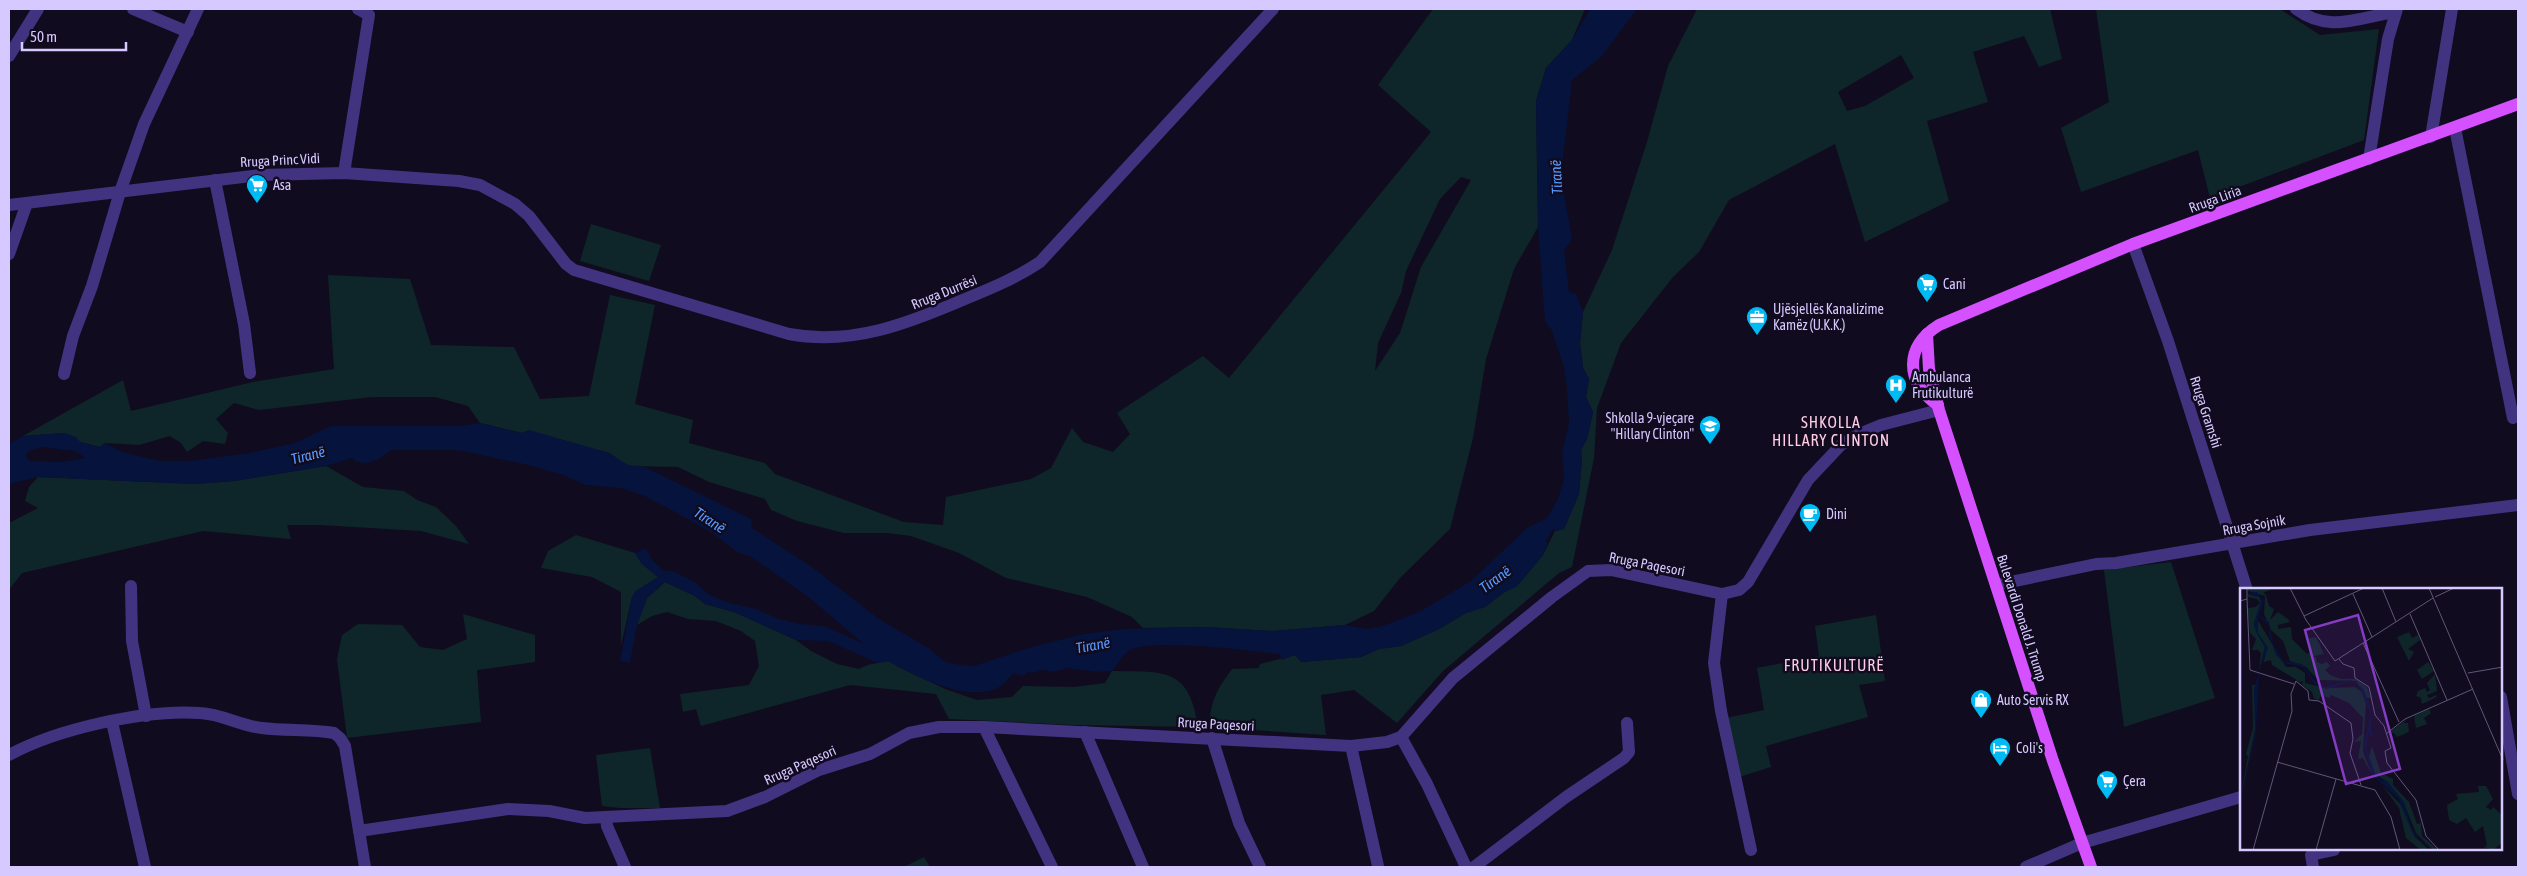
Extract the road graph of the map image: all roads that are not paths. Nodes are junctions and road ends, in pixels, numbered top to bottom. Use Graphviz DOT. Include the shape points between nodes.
graph roads {
  1 [pos="38,9"];
  2 [pos="133,9"];
  3 [pos="198,9"];
  4 [pos="358,9"];
  5 [pos="1274,9"];
  6 [pos="2296,9"];
  7 [pos="2452,9"];
  8 [pos="2397,10"];
  9 [pos="2366,13"];
  10 [pos="188,32"];
  11 [pos="9,56"];
  12 [pos="2518,104"];
  13 [pos="2455,128"];
  14 [pos="2431,137"];
  15 [pos="2369,159"];
  16 [pos="344,173"];
  17 [pos="216,180"];
  18 [pos="120,192"];
  19 [pos="27,203"];
  20 [pos="9,205"];
  21 [pos="540,228"];
  22 [pos="2133,244"];
  23 [pos="9,254"];
  24 [pos="250,373"];
  25 [pos="64,374"];
  26 [pos="1939,408"];
  27 [pos="2513,418"];
  28 [pos="2518,505"];
  29 [pos="2233,544"];
  30 [pos="1996,585"];
  31 [pos="131,586"];
  32 [pos="2246,588"];
  33 [pos="1722,594"];
  34 [pos="2502,708"];
  35 [pos="146,716"];
  36 [pos="112,722"];
  37 [pos="1626,723"];
  38 [pos="984,727"];
  39 [pos="2504,731"];
  40 [pos="1085,732"];
  41 [pos="1401,737"];
  42 [pos="1212,738"];
  43 [pos="1351,746"];
  44 [pos="9,755"];
  45 [pos="2518,794"];
  46 [pos="2240,797"];
  47 [pos="606,817"];
  48 [pos="359,831"];
  49 [pos="2082,843"];
  50 [pos="1751,850"];
  51 [pos="2329,851"];
  52 [pos="1378,866"];
  53 [pos="145,867"];
  54 [pos="365,867"];
  55 [pos="625,867"];
  56 [pos="1052,867"];
  57 [pos="1143,867"];
  58 [pos="1260,867"];
  59 [pos="1466,867"];
  60 [pos="1474,867"];
  61 [pos="2026,867"];
  62 [pos="2090,867"];
  63 [pos="2313,867"];
  1 -- 11 [label="street"];
  2 -- 10 [label="street"];
  3 -- 10 [label="street"];
  4 -- 16 [label="street" via="369,15"];
  5 -- 21 [label="street, Rruga Durrësi" via="1040,262 1001,285 903,324 838,338 814,339 789,334 574,270"];
  6 -- 9 [label="street" via="2314,20 2334,24"];
  7 -- 14 [label="street"];
  8 -- 9 [label="street"];
  8 -- 15 [label="street" via="2388,39"];
  10 -- 18 [label="street" via="144,124"];
  12 -- 13 [label="main road, Rruga Liria"];
  13 -- 14 [label="main road, Rruga Liria"];
  13 -- 27 [label="street"];
  14 -- 15 [label="main road, Rruga Liria"];
  15 -- 22 [label="main road, Rruga Liria"];
  16 -- 17 [label="street, Rruga Princ Vidi" via="290,173"];
  16 -- 21 [label="street, Rruga Princ Vidi" via="480,185 515,204"];
  17 -- 18 [label="street, Rruga Princ Vidi"];
  17 -- 24 [label="street" via="244,324"];
  18 -- 19 [label="street, Rruga Princ Vidi"];
  18 -- 25 [label="street"];
  19 -- 20 [label="street, Rruga Princ Vidi"];
  19 -- 23 [label="street"];
  22 -- 26 [label="main road, Rruga Liria" via="1951,319 1927,334 1916,351 1914,378 1921,392"];
  22 -- 29 [label="street, Rruga Gramshi" via="2168,341"];
  26 -- 30 [label="main road, Bulevardi Donald J. Trump"];
  26 -- 33 [label="street" via="1881,425 1841,445 1808,480 1748,582 1739,590"];
  28 -- 29 [label="street, Rruga Sojnik" via="2310,530"];
  29 -- 30 [label="street, Rruga Sojnik" via="2096,564"];
  29 -- 32 [label="street, Rruga Gramshi"];
  30 -- 49 [label="main road, Bulevardi Donald J. Trump"];
  31 -- 35 [label="street" via="132,641"];
  33 -- 41 [label="street, Rruga Paqesori" via="1611,570 1588,571 1453,678"];
  33 -- 50 [label="street" via="1714,663 1720,711"];
  34 -- 39 [label="street"];
  35 -- 36 [label="street"];
  35 -- 48 [label="street" via="202,713 263,728 334,734 344,746"];
  36 -- 44 [label="street" via="60,732"];
  36 -- 53 [label="street"];
  37 -- 60 [label="street" via="1629,752 1624,758 1566,797"];
  38 -- 40 [label="street, Rruga Paqesori"];
  38 -- 47 [label="street, Rruga Paqesori" via="921,729 870,754 819,770 765,797 727,811"];
  38 -- 56 [label="street"];
  39 -- 45 [label="street"];
  40 -- 42 [label="street, Rruga Paqesori"];
  40 -- 57 [label="street"];
  41 -- 43 [label="street, Rruga Paqesori"];
  41 -- 59 [label="street"];
  42 -- 43 [label="street, Rruga Paqesori"];
  42 -- 58 [label="street" via="1239,823"];
  43 -- 52 [label="street"];
  46 -- 49 [label="street"];
  47 -- 48 [label="street, Rruga Paqesori" via="573,817 542,810 508,809"];
  47 -- 55 [label="street"];
  48 -- 54 [label="street"];
  49 -- 61 [label="street"];
  49 -- 62 [label="main road, Bulevardi Donald J. Trump"];
  51 -- 63 [label="street" via="2311,855"];
}
